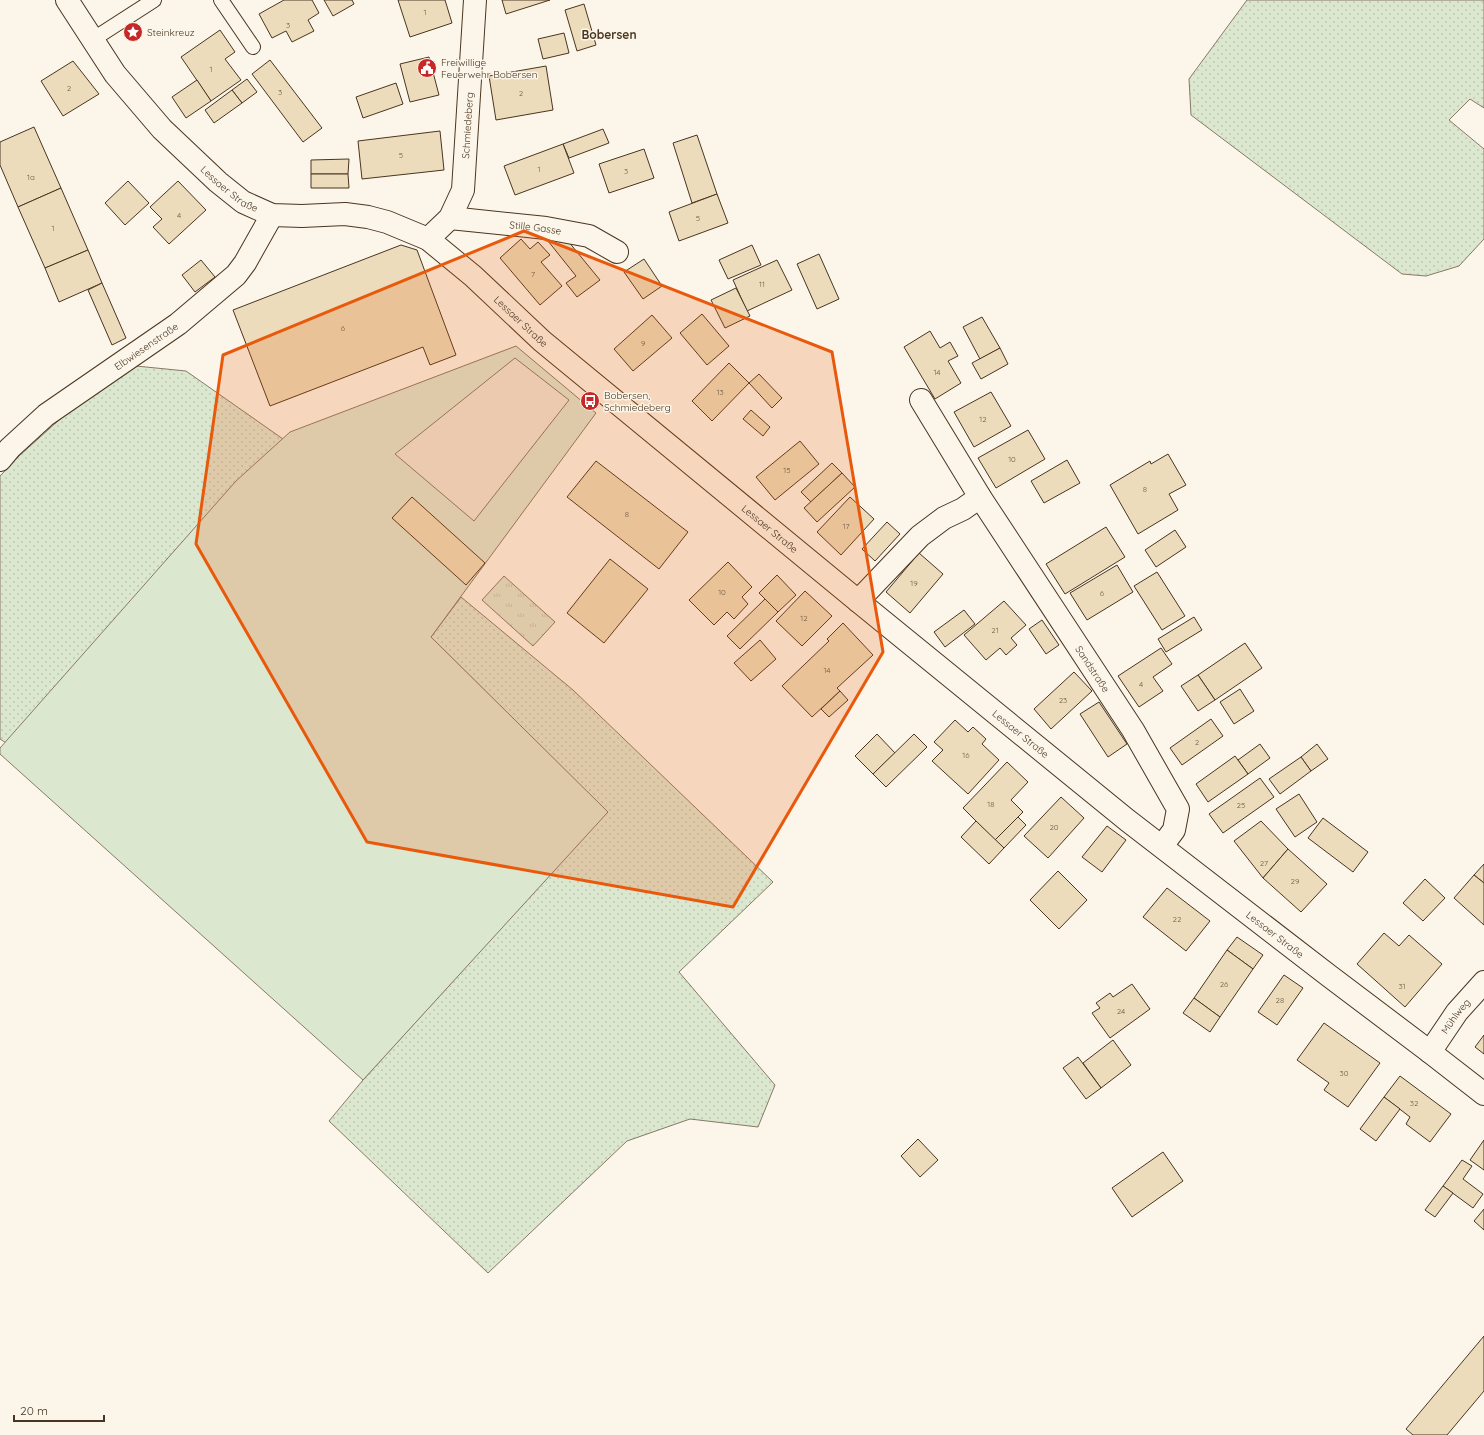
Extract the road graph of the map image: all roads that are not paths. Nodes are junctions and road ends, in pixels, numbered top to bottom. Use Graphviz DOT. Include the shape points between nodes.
graph roads {
  1 [pos="67,0"];
  2 [pos="154,0"];
  3 [pos="221,0"];
  4 [pos="475,0"];
  5 [pos="92,40"];
  6 [pos="253,47"];
  7 [pos="272,215"];
  8 [pos="450,218"];
  9 [pos="428,239"];
  10 [pos="617,252"];
  11 [pos="921,400"];
  12 [pos="0,460"];
  13 [pos="980,497"];
  14 [pos="858,601"];
  15 [pos="1162,846"];
  16 [pos="1484,982"];
  17 [pos="1430,1052"];
  18 [pos="1484,1094"];
  1 -- 5 [label="street, Lessaer Straße"];
  2 -- 5 [label="lane"];
  3 -- 6 [label="lane"];
  4 -- 8 [label="street, Schmiedeberg" via="463,190"];
  5 -- 7 [label="street, Lessaer Straße" via="115,74 162,128 218,182 243,202"];
  7 -- 9 [label="street, Lessaer Straße" via="345,214 368,217"];
  7 -- 12 [label="street, Elbwiesenstraße" via="236,276 178,324 46,415"];
  8 -- 9 [label="street, Schmiedeberg"];
  8 -- 10 [label="street, Stille Gasse" via="546,228 589,236"];
  9 -- 14 [label="street, Lessaer Straße" via="474,276 542,341"];
  11 -- 13 [label="street, Sandstraße"];
  13 -- 14 [label="street" via="944,518 920,536"];
  13 -- 15 [label="street, Sandstraße" via="1133,730 1178,809 1174,830"];
  14 -- 15 [label="street, Lessaer Straße"];
  15 -- 17 [label="street, Lessaer Straße"];
  16 -- 17 [label="street, Mühlweg" via="1457,1012"];
  17 -- 18 [label="street, Lessaer Straße"];
}
